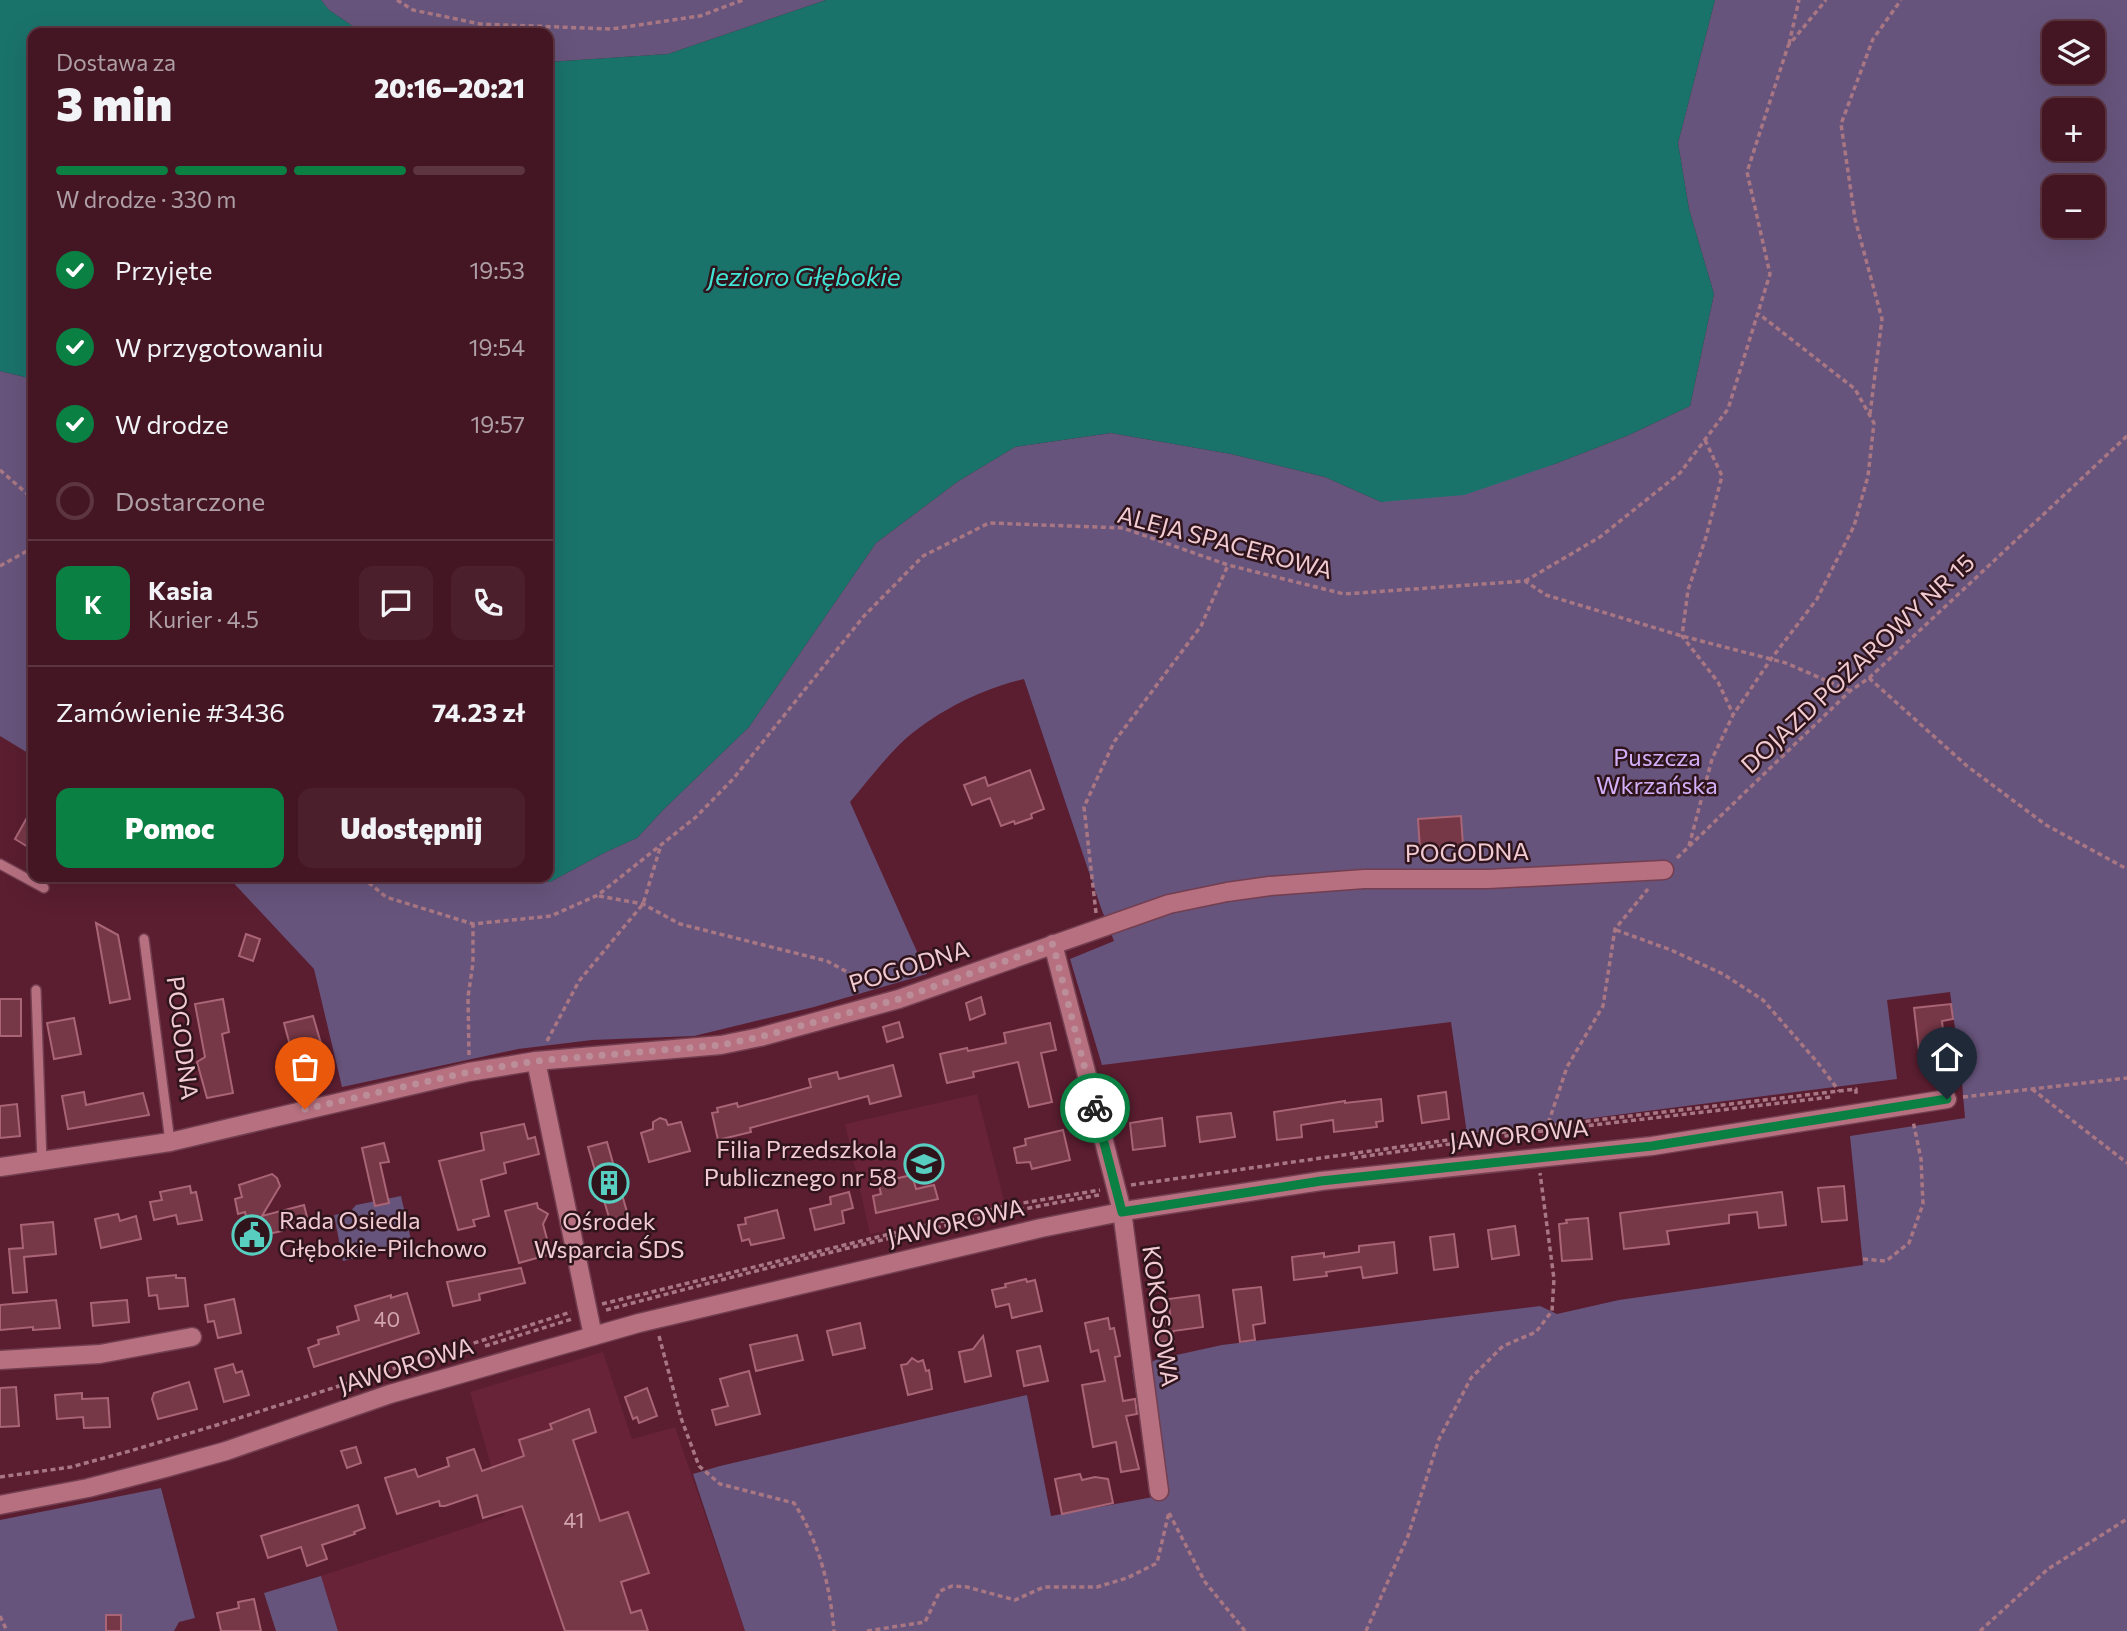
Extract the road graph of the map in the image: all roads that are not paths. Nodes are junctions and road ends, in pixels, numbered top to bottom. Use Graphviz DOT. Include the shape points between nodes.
graph roads {
  1 [pos="0,864"];
  2 [pos="1664,870"];
  3 [pos="28,879"];
  4 [pos="33,882"];
  5 [pos="44,888"];
  6 [pos="144,940"];
  7 [pos="1053,944"];
  8 [pos="36,990"];
  9 [pos="536,1061"];
  10 [pos="1947,1099"];
  11 [pos="170,1142"];
  12 [pos="42,1162"];
  13 [pos="0,1167"];
  14 [pos="1122,1212"];
  15 [pos="593,1336"];
  16 [pos="192,1338"];
  17 [pos="0,1360"];
  18 [pos="1159,1491"];
  19 [pos="0,1505"];
  1 -- 3 [label="lane"];
  2 -- 7 [label="street, POGODNA" via="1270,886 1169,904"];
  4 -- 5 [label="lane"];
  6 -- 11 [label="lane, POGODNA"];
  7 -- 9 [label="street, POGODNA" via="899,999 721,1045"];
  7 -- 14 [label="street, KOKOSOWA"];
  8 -- 12 [label="lane"];
  9 -- 11 [label="street, POGODNA" via="469,1072"];
  9 -- 15 [label="street"];
  10 -- 14 [label="street, JAWOROWA" via="1652,1146 1321,1181"];
  11 -- 12 [label="street, POGODNA"];
  12 -- 13 [label="street, POGODNA"];
  14 -- 15 [label="street, JAWOROWA" via="723,1301"];
  14 -- 18 [label="street, KOKOSOWA"];
  15 -- 19 [label="street, JAWOROWA" via="390,1394 226,1451 88,1488"];
  16 -- 17 [label="street" via="100,1354"];
}
